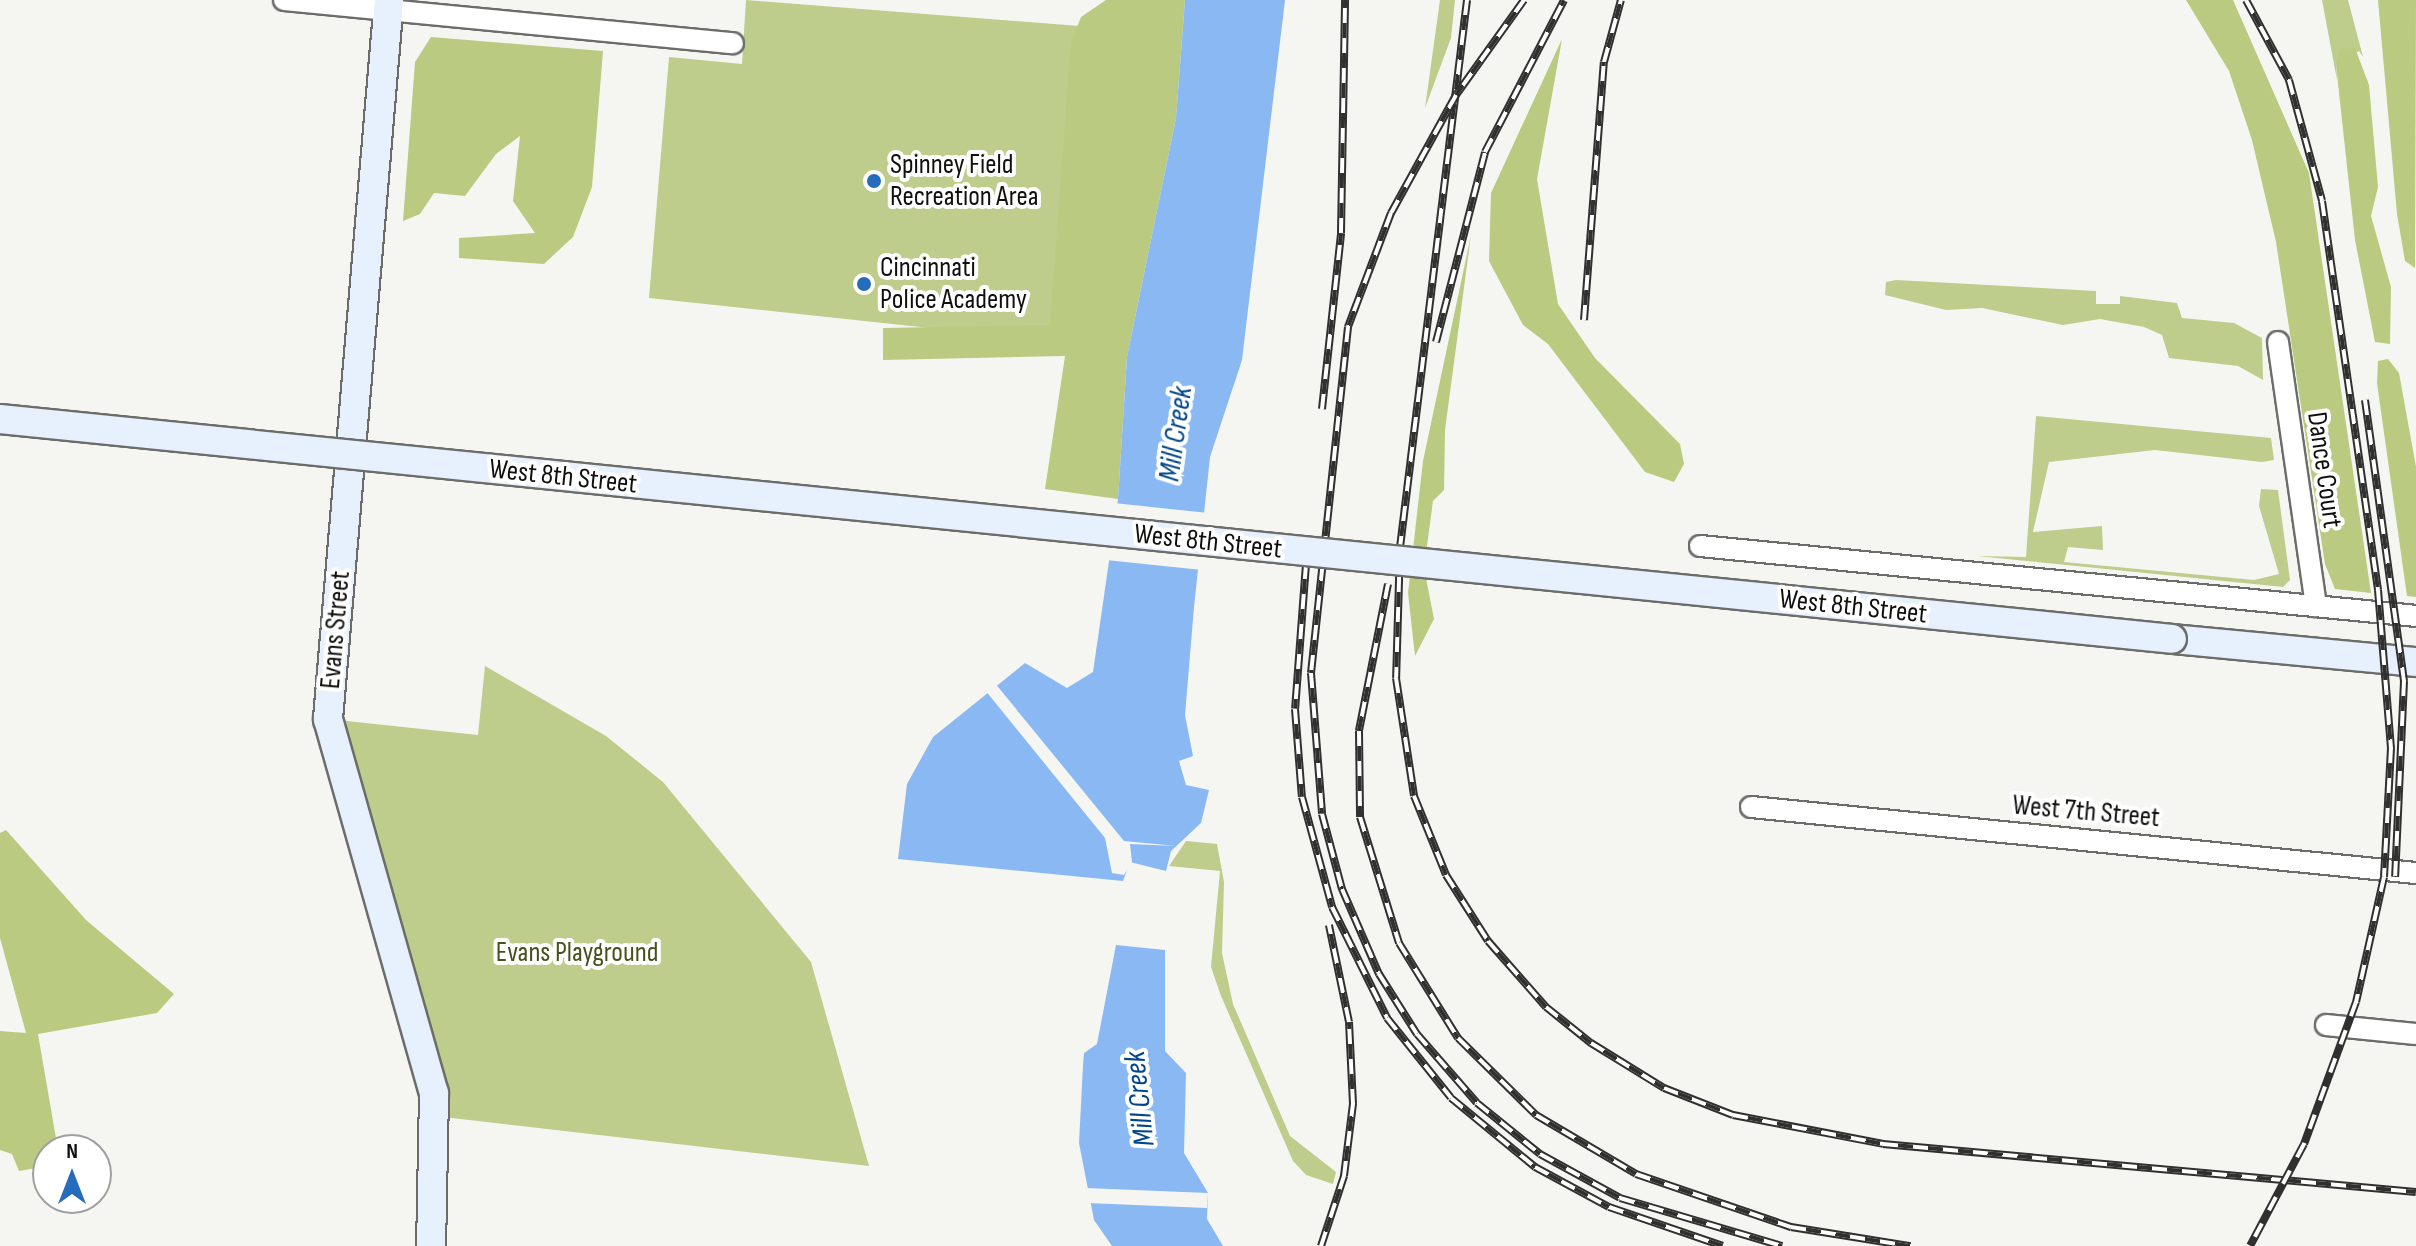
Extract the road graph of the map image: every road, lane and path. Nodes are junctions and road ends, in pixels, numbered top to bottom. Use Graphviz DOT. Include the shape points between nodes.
graph roads {
  1 [pos="284,0"];
  2 [pos="388,5"];
  3 [pos="733,43"];
  4 [pos="2278,342"];
  5 [pos="0,419"];
  6 [pos="1700,546"];
  7 [pos="2316,606"];
  8 [pos="2416,616"];
  9 [pos="2416,662"];
  10 [pos="1751,807"];
  11 [pos="2416,873"];
  12 [pos="2326,1025"];
  13 [pos="2416,1034"];
  14 [pos="431,1246"];
  1 -- 2 [label="street"];
  2 -- 3 [label="street"];
  2 -- 14 [label="main road, Evans Street" via="328,719 434,1093"];
  4 -- 7 [label="street, Dance Court"];
  5 -- 9 [label="main road, West 8th Street, bridge"];
  6 -- 7 [label="street"];
  7 -- 8 [label="street"];
  10 -- 11 [label="street, West 7th Street"];
  12 -- 13 [label="street"];
}
